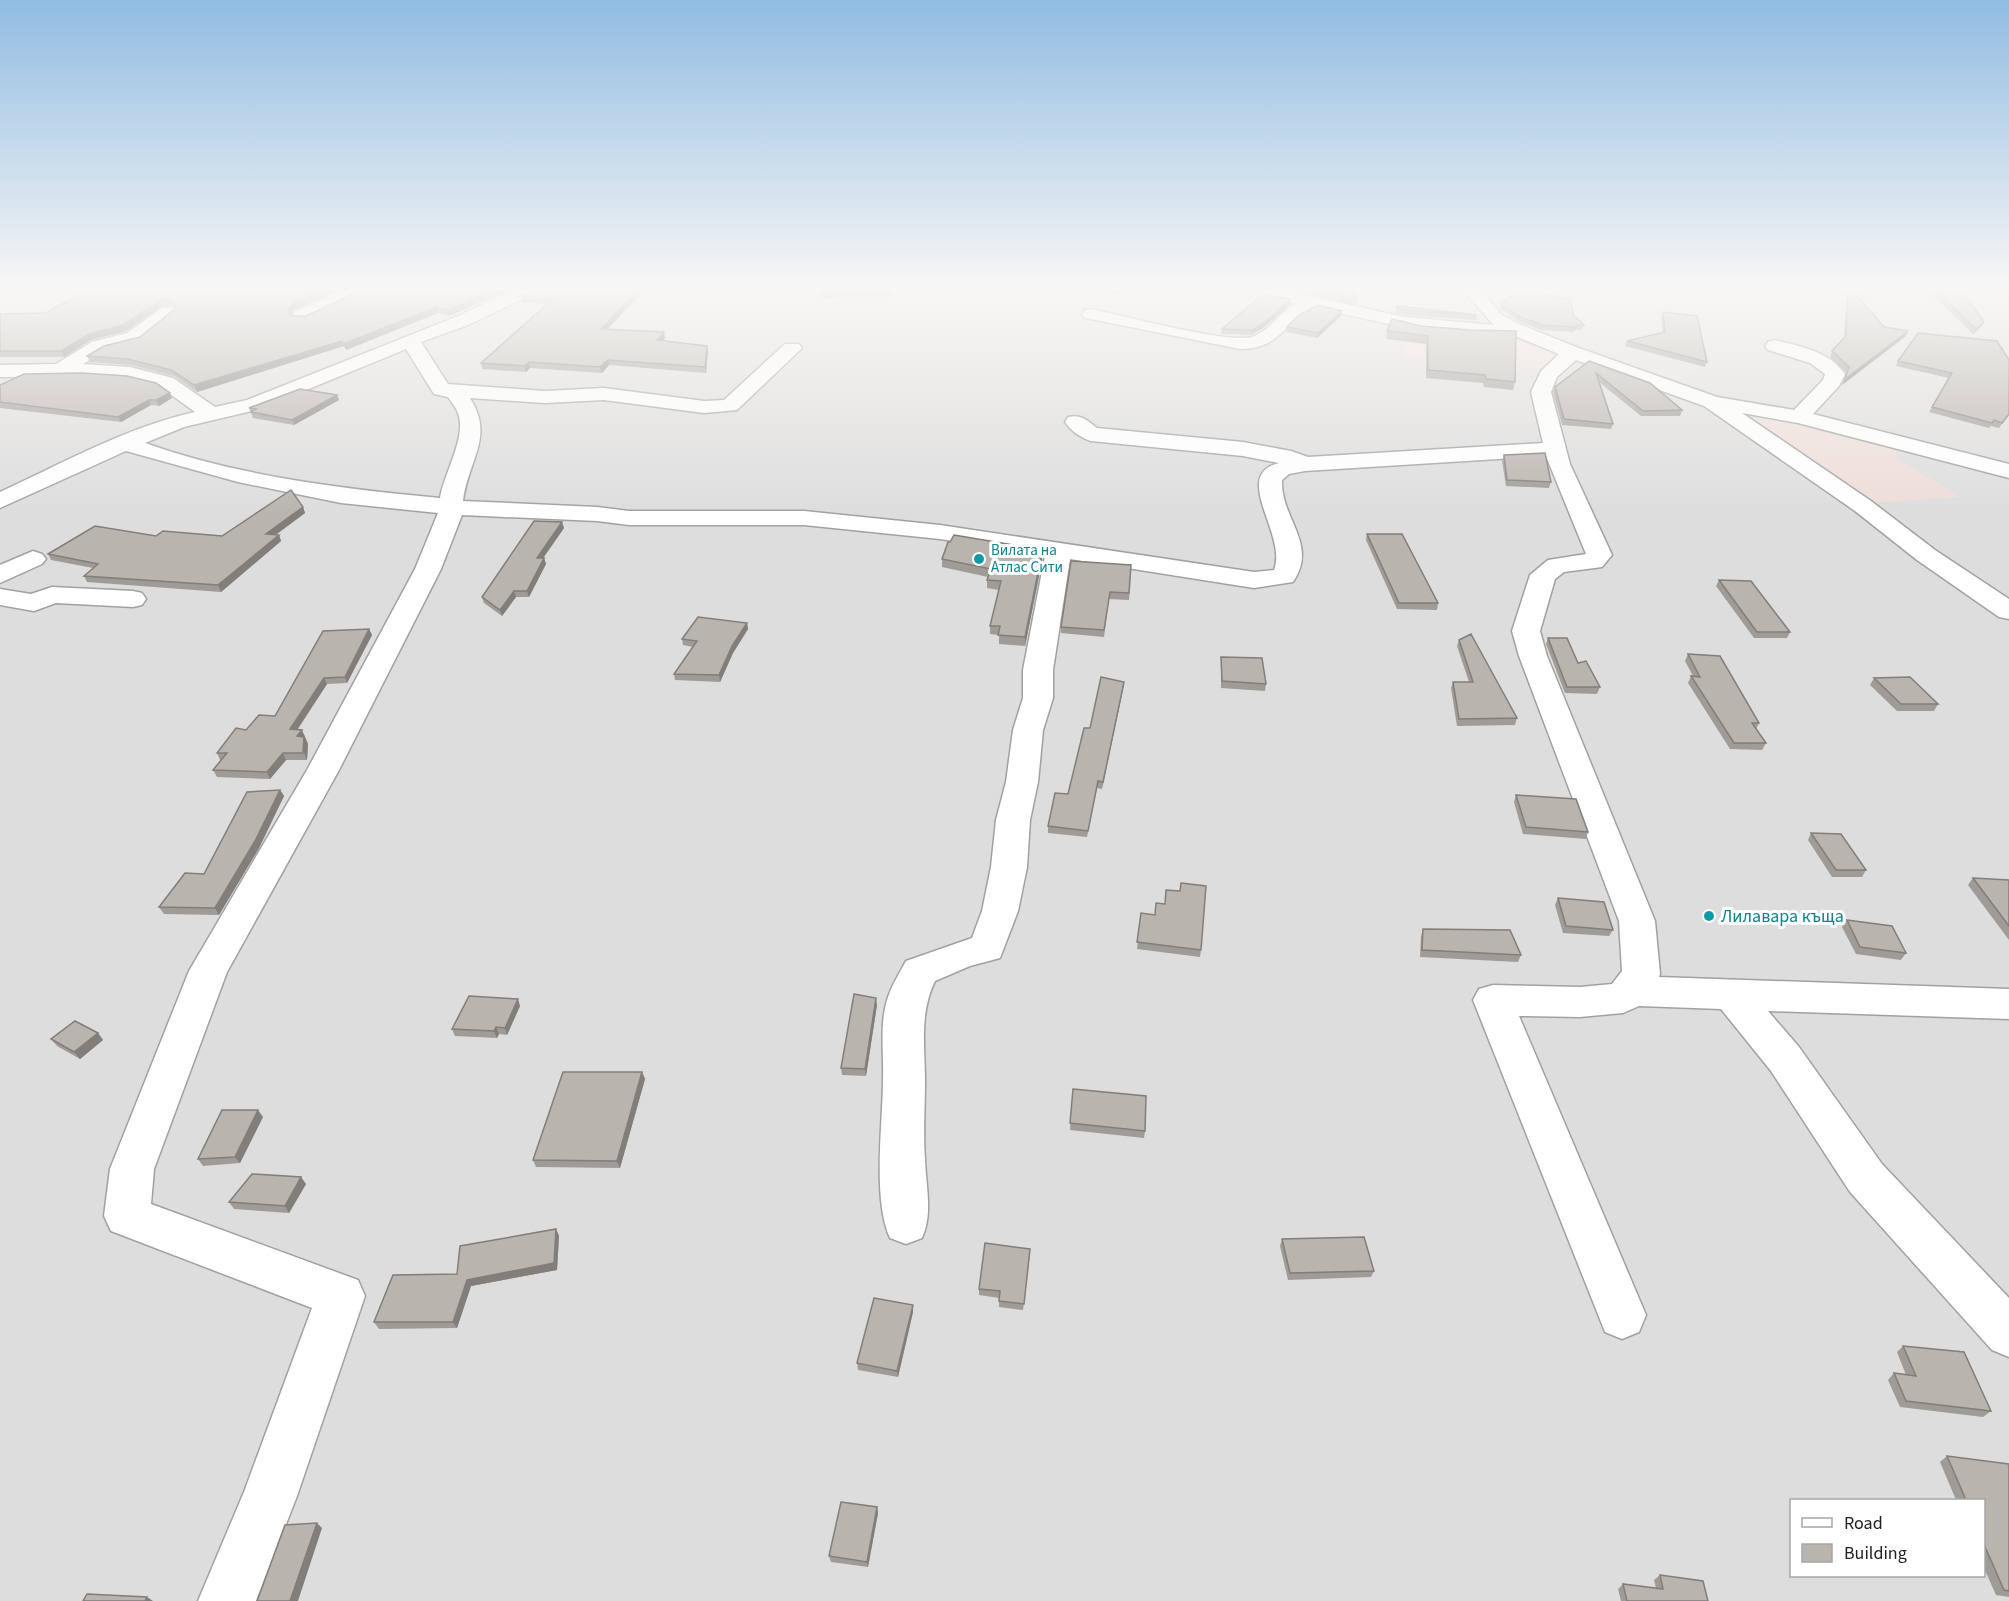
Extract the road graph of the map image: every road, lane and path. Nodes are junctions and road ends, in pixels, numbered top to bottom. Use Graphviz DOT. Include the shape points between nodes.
graph roads {
  1 [pos="69,365"];
  2 [pos="347,365"];
  3 [pos="425,365"];
  4 [pos="774,365"];
  5 [pos="1559,365"];
  6 [pos="1607,365"];
  7 [pos="1829,365"];
  8 [pos="0,371"];
  9 [pos="57,372"];
  10 [pos="455,391"];
  11 [pos="1711,402"];
  12 [pos="211,414"];
  13 [pos="1799,417"];
  14 [pos="1076,422"];
  15 [pos="124,442"];
  16 [pos="1556,448"];
  17 [pos="1305,464"];
  18 [pos="2009,471"];
  19 [pos="0,501"];
  20 [pos="451,506"];
  21 [pos="1059,549"];
  22 [pos="33,559"];
  23 [pos="0,575"];
  24 [pos="0,597"];
  25 [pos="133,600"];
  26 [pos="2009,612"];
  27 [pos="1629,991"];
  28 [pos="1732,994"];
  29 [pos="2009,1004"];
  30 [pos="906,1223"];
  31 [pos="1622,1315"];
  32 [pos="2009,1333"];
  33 [pos="227,1601"];
  1 -- 9 [label="street"];
  2 -- 12 [label="street" via="254,405"];
  3 -- 10 [label="street" via="441,390"];
  4 -- 10 [label="street" via="730,406 704,407 604,394 546,397"];
  5 -- 16 [label="street" via="1548,375 1541,392"];
  6 -- 11 [label="street"];
  7 -- 13 [label="street" via="1835,374 1832,382"];
  8 -- 9 [label="street"];
  9 -- 12 [label="street" via="145,375 167,383"];
  10 -- 20 [label="street" via="469,413 471,436 454,481"];
  11 -- 13 [label="street"];
  11 -- 26 [label="street"];
  12 -- 15 [label="street"];
  13 -- 18 [label="street"];
  14 -- 17 [label="street" via="1091,434 1243,449"];
  15 -- 19 [label="street"];
  15 -- 20 [label="street" via="147,452 238,475 341,496"];
  16 -- 17 [label="street"];
  16 -- 27 [label="street" via="1599,555 1593,562 1557,565 1544,575 1526,631 1637,921 1641,974"];
  17 -- 21 [label="street" via="1279,468 1270,480 1274,509 1291,543 1291,567 1284,576 1254,580"];
  20 -- 21 [label="street" via="629,518 804,518"];
  20 -- 33 [label="street" via="449,519 412,600 323,770 208,971 132,1169 127,1216 341,1296 270,1496"];
  21 -- 30 [label="street" via="1038,670 1038,698 1028,730 1009,867 997,920 987,948 920,971 907,998 901,1127"];
  22 -- 23 [label="street"];
  24 -- 25 [label="street" via="34,603 52,595"];
  27 -- 28 [label="street"];
  27 -- 31 [label="street" via="1623,998 1580,1002 1493,1000"];
  28 -- 29 [label="street"];
  28 -- 32 [label="street" via="1785,1059 1866,1178"];
}
